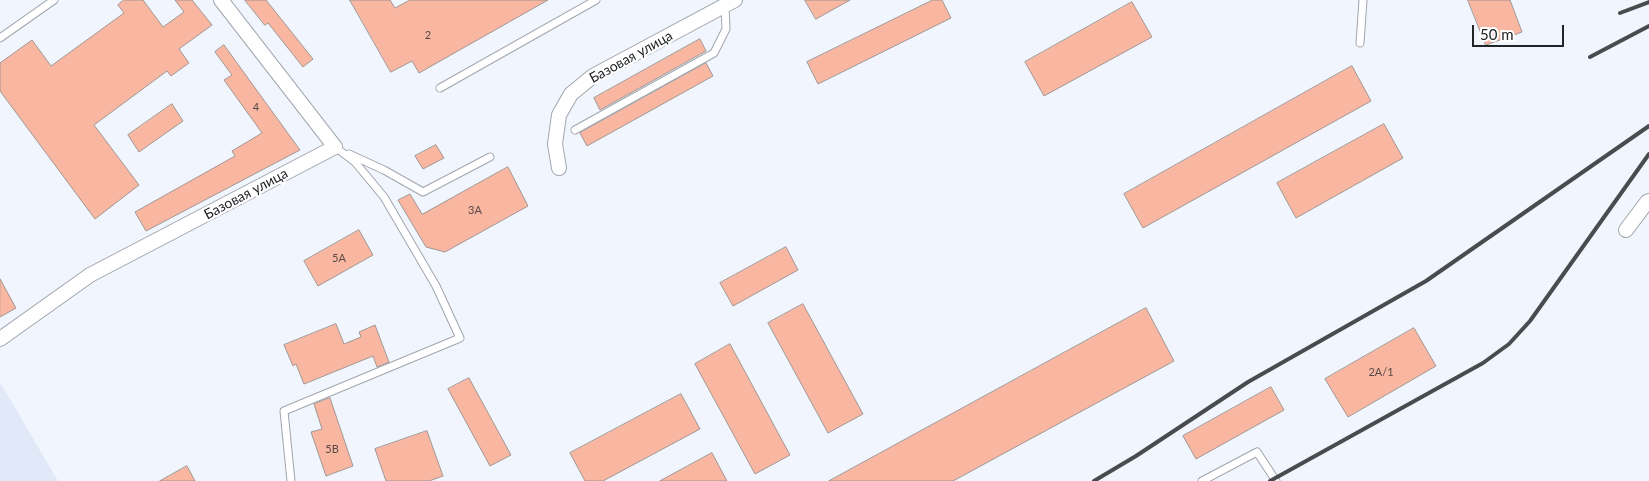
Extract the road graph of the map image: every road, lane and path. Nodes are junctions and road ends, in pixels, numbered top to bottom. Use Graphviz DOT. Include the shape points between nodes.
graph roads {
  1 [pos="54,0"];
  2 [pos="221,0"];
  3 [pos="596,0"];
  4 [pos="1363,0"];
  5 [pos="730,3"];
  6 [pos="0,38"];
  7 [pos="1360,42"];
  8 [pos="440,88"];
  9 [pos="575,130"];
  10 [pos="335,147"];
  11 [pos="490,157"];
  12 [pos="559,168"];
  13 [pos="1649,201"];
  14 [pos="1626,230"];
  15 [pos="0,339"];
  16 [pos="291,481"];
  17 [pos="1202,481"];
  18 [pos="1276,481"];
  1 -- 6 [label="lane"];
  2 -- 10 [label="street"];
  3 -- 8 [label="lane"];
  4 -- 7 [label="lane"];
  5 -- 9 [label="lane" via="726,30 714,53"];
  5 -- 12 [label="street, Базовая улица" via="593,76 571,94 559,115 555,144"];
  10 -- 11 [label="lane" via="423,192"];
  10 -- 15 [label="street, Базовая улица" via="90,275"];
  10 -- 16 [label="lane" via="355,162 384,197 436,286 460,338 284,411"];
  13 -- 14 [label="street"];
  17 -- 18 [label="lane" via="1257,452"];
}
